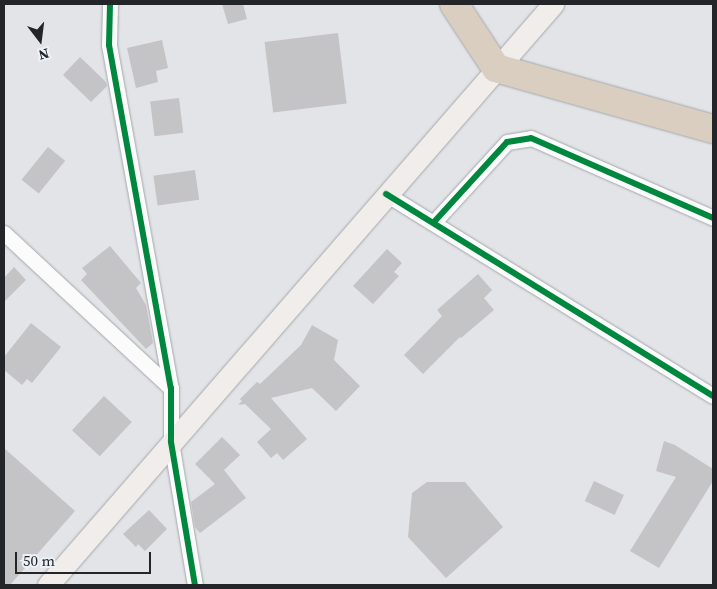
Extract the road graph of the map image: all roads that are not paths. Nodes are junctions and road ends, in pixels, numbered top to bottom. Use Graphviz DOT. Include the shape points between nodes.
graph roads {
  1 [pos="110,4"];
  2 [pos="454,4"];
  3 [pos="553,4"];
  4 [pos="496,68"];
  5 [pos="713,129"];
  6 [pos="386,194"];
  7 [pos="713,218"];
  8 [pos="434,222"];
  9 [pos="4,233"];
  10 [pos="171,388"];
  11 [pos="713,396"];
  12 [pos="171,442"];
  13 [pos="48,585"];
  14 [pos="194,585"];
  1 -- 10 [label="street" via="109,45"];
  2 -- 4 [label="highway"];
  3 -- 4 [label="main road"];
  4 -- 5 [label="highway"];
  4 -- 6 [label="main road"];
  6 -- 8 [label="street"];
  6 -- 12 [label="main road"];
  7 -- 8 [label="street" via="531,138 507,142"];
  8 -- 11 [label="street"];
  9 -- 10 [label="street"];
  10 -- 12 [label="street"];
  12 -- 13 [label="main road"];
  12 -- 14 [label="street"];
}
